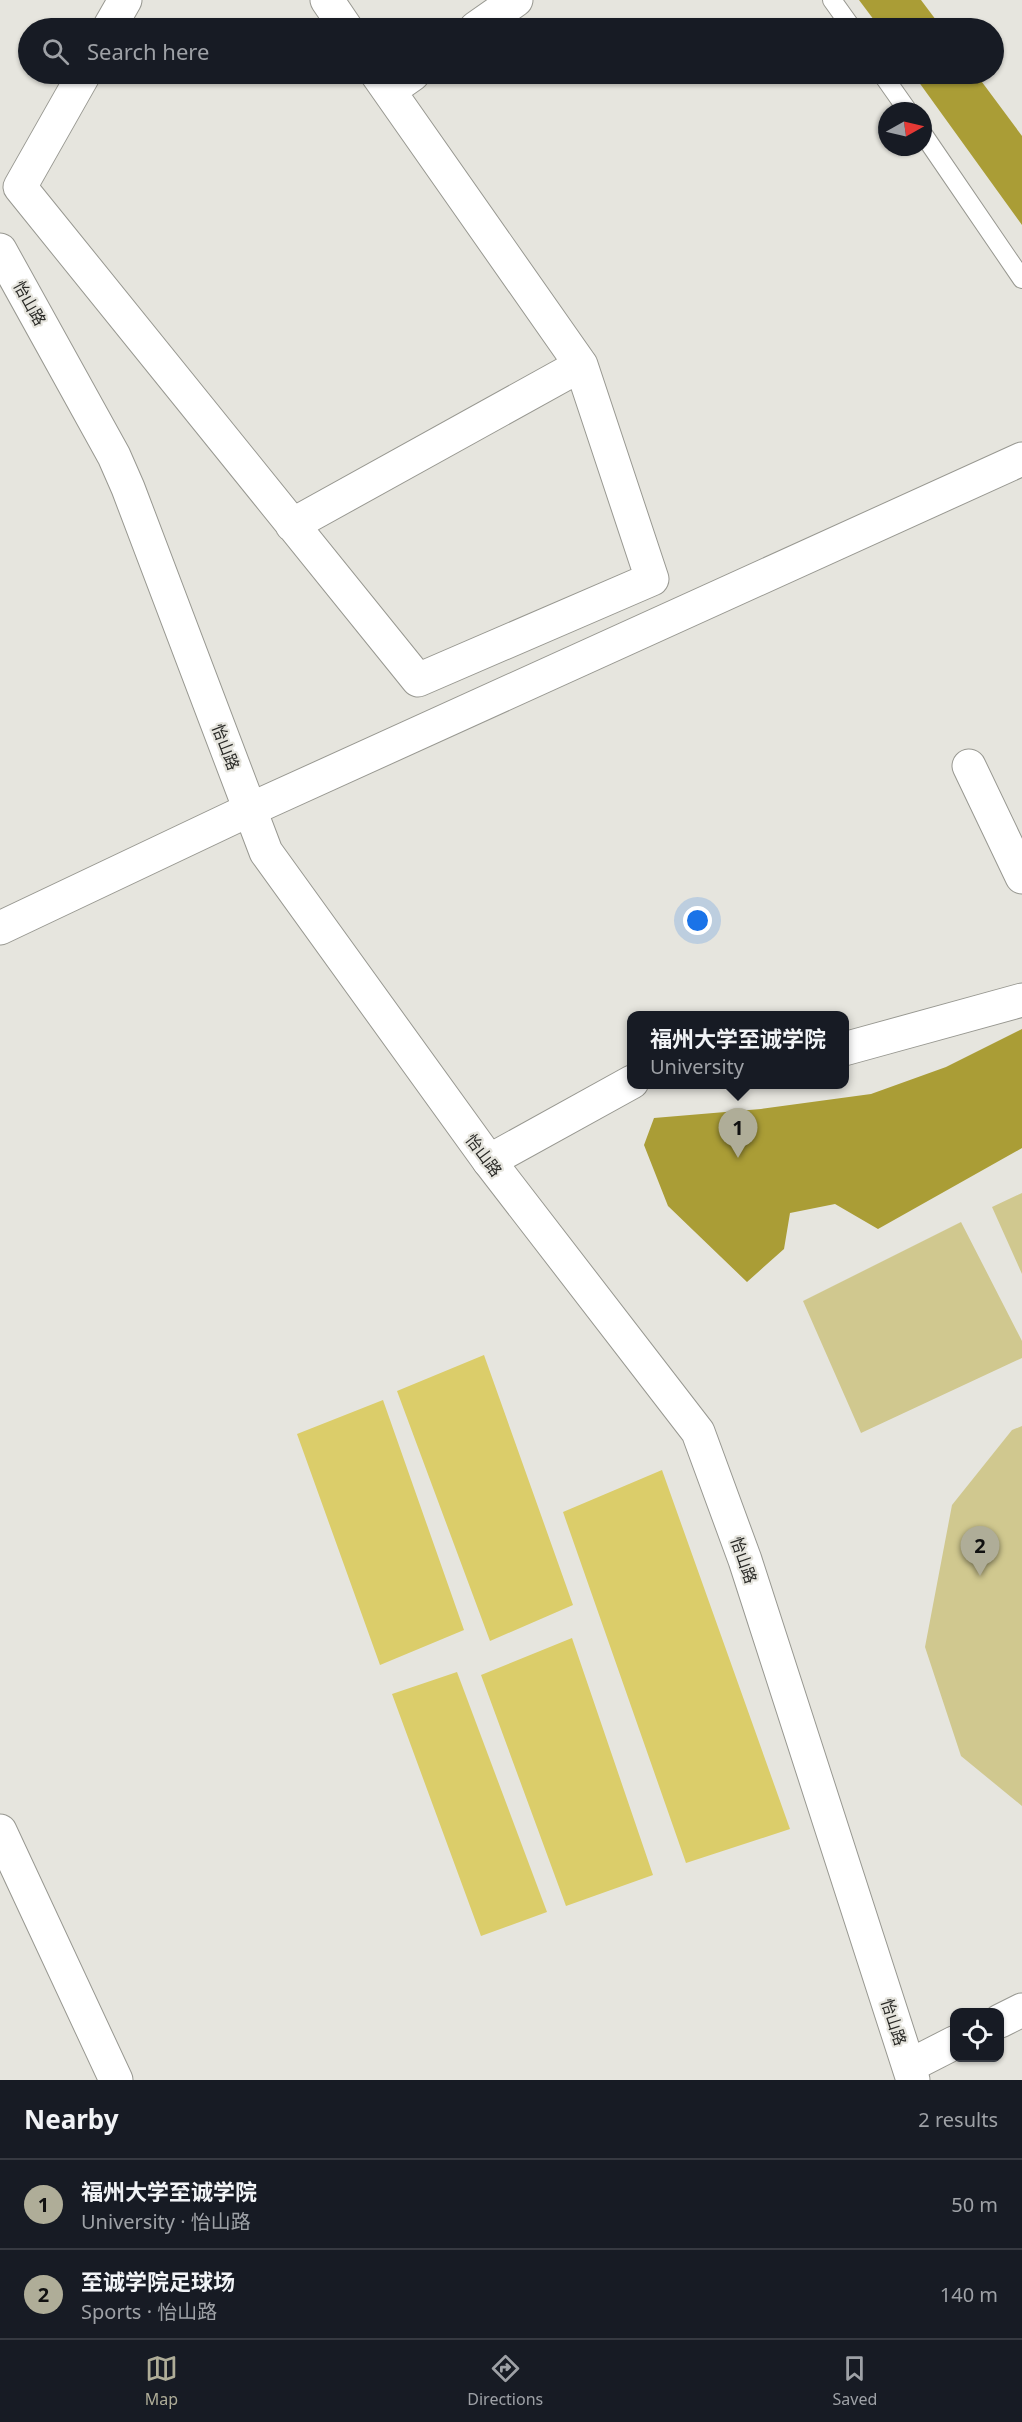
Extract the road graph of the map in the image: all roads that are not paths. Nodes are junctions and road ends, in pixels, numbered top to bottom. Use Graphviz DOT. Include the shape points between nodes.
graph roads {
  1 [pos="125,0"];
  2 [pos="327,0"];
  3 [pos="516,0"];
  4 [pos="832,0"];
  5 [pos="115,18"];
  6 [pos="339,18"];
  7 [pos="490,18"];
  8 [pos="845,18"];
  9 [pos="78,84"];
  10 [pos="396,84"];
  11 [pos="889,84"];
  12 [pos="902,102"];
  13 [pos="932,147"];
  14 [pos="0,250"];
  15 [pos="1022,279"];
  16 [pos="581,365"];
  17 [pos="1022,459"];
  18 [pos="292,525"];
  19 [pos="969,766"];
  20 [pos="249,810"];
  21 [pos="1022,877"];
  22 [pos="0,928"];
  23 [pos="1022,1000"];
  24 [pos="849,1048"];
  25 [pos="627,1085"];
  26 [pos="489,1161"];
  27 [pos="0,1831"];
  28 [pos="1022,2010"];
  29 [pos="1004,2019"];
  30 [pos="950,2046"];
  31 [pos="911,2073"];
  32 [pos="116,2080"];
  1 -- 5 [label="street"];
  2 -- 6 [label="street"];
  3 -- 7 [label="street"];
  4 -- 8 [label="lane"];
  9 -- 18 [label="street" via="20,187"];
  10 -- 16 [label="street"];
  11 -- 12 [label="lane"];
  13 -- 15 [label="lane"];
  14 -- 20 [label="street, 怡山路" via="129,488"];
  16 -- 18 [label="street"];
  16 -- 18 [label="street" via="652,579 417,680"];
  17 -- 20 [label="street"];
  19 -- 21 [label="street"];
  20 -- 22 [label="street"];
  20 -- 26 [label="street, 怡山路" via="266,852"];
  23 -- 24 [label="street"];
  25 -- 26 [label="street"];
  26 -- 31 [label="street, 怡山路" via="699,1432 745,1560"];
  27 -- 32 [label="street"];
  28 -- 29 [label="street"];
  30 -- 31 [label="street"];
}
